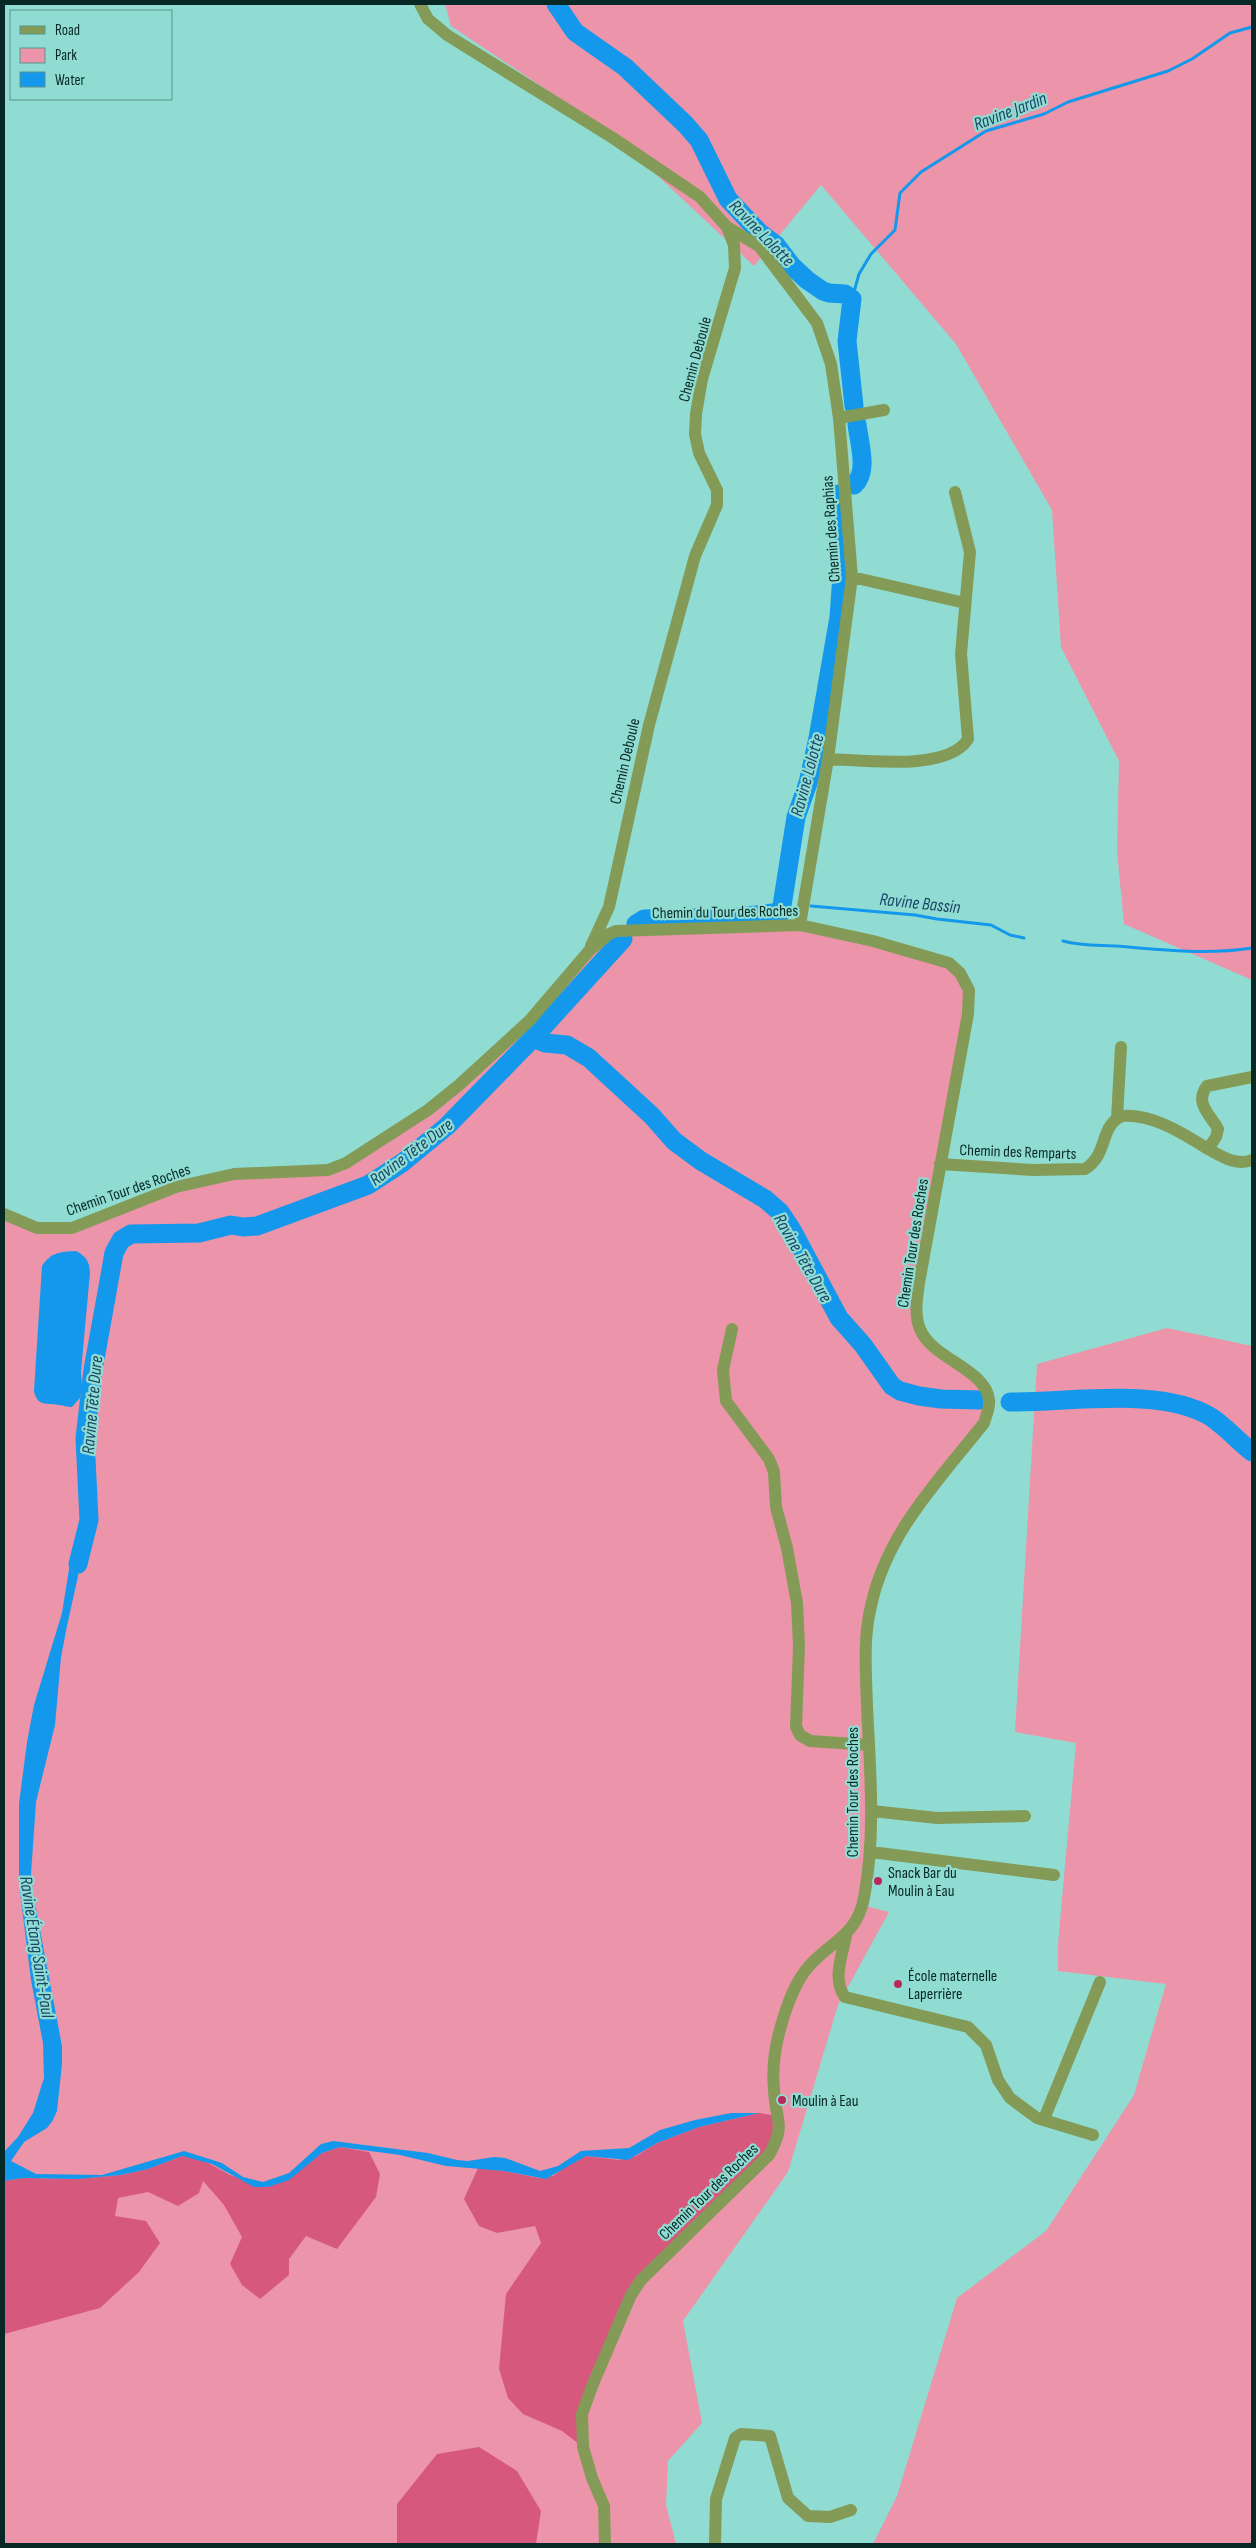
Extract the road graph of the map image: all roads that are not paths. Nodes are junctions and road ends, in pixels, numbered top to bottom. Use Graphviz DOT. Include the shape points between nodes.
graph roads {
  1 [pos="420,4"];
  2 [pos="727,227"];
  3 [pos="884,410"];
  4 [pos="839,418"];
  5 [pos="955,492"];
  6 [pos="852,577"];
  7 [pos="965,603"];
  8 [pos="828,760"];
  9 [pos="800,925"];
  10 [pos="589,951"];
  11 [pos="1121,1047"];
  12 [pos="1252,1077"];
  13 [pos="953,1097"];
  14 [pos="428,1110"];
  15 [pos="1117,1118"];
  16 [pos="1208,1149"];
  17 [pos="1252,1160"];
  18 [pos="940,1164"];
  19 [pos="4,1214"];
  20 [pos="732,1329"];
  21 [pos="869,1745"];
  22 [pos="872,1811"];
  23 [pos="1025,1816"];
  24 [pos="871,1852"];
  25 [pos="1054,1875"];
  26 [pos="846,1936"];
  27 [pos="1100,1982"];
  28 [pos="1040,2119"];
  29 [pos="1093,2135"];
  30 [pos="851,2510"];
  31 [pos="605,2544"];
  32 [pos="716,2544"];
  1 -- 2 [label="street, Chemin Deboule" via="428,19 447,36 668,174 700,197"];
  2 -- 4 [label="street, Chemin des Raphias" via="758,246 817,323 831,364"];
  2 -- 10 [label="street, Chemin Deboule" via="734,245 735,268 702,379 695,434 699,454 717,490 717,505 695,556 649,725 609,907"];
  3 -- 4 [label="street"];
  4 -- 6 [label="street, Chemin des Raphias"];
  5 -- 7 [label="street" via="970,552"];
  6 -- 7 [label="street"];
  6 -- 8 [label="street, Chemin des Raphias"];
  7 -- 8 [label="street" via="961,674 968,739 964,746 940,757 916,761"];
  8 -- 9 [label="street, Chemin des Raphias"];
  9 -- 10 [label="street, Chemin du Tour des Roches" via="626,929 609,934"];
  9 -- 13 [label="street, Chemin du Tour des Roches" via="873,941 949,963 960,974 968,990 968,1014"];
  10 -- 14 [label="street, Chemin du Tour des Roches" via="503,1047"];
  11 -- 15 [label="street"];
  12 -- 16 [label="street" via="1207,1086 1202,1092 1202,1107 1218,1129"];
  13 -- 18 [label="street, Chemin Tour des Roches"];
  14 -- 19 [label="street, Chemin Tour des Roches" via="346,1163 328,1170 234,1174 176,1187 72,1228 37,1228"];
  15 -- 16 [label="street" via="1146,1117"];
  15 -- 18 [label="street, Chemin des Remparts" via="1106,1134 1099,1156 1085,1169 1033,1170"];
  16 -- 17 [label="street" via="1233,1162"];
  18 -- 21 [label="street, Chemin Tour des Roches" via="916,1318 929,1344 976,1378 986,1392 989,1408 984,1423 911,1513 884,1566 871,1606 865,1650"];
  20 -- 21 [label="street" via="723,1370 726,1401 769,1459 774,1472 776,1508 797,1603 796,1727 800,1735 810,1741"];
  21 -- 22 [label="street, Chemin Tour des Roches"];
  22 -- 23 [label="street" via="937,1818"];
  22 -- 24 [label="street, Chemin Tour des Roches"];
  24 -- 25 [label="street"];
  24 -- 26 [label="street, Chemin Tour des Roches" via="862,1905"];
  26 -- 28 [label="street" via="838,1976 839,1989 845,1998 968,2027 986,2045 998,2080 1010,2098"];
  26 -- 31 [label="street, Chemin Tour des Roches" via="800,1976 783,2019 773,2080 779,2116 778,2139 769,2155 641,2280 631,2295 593,2384 582,2414 584,2447 604,2506"];
  27 -- 28 [label="street"];
  28 -- 29 [label="street"];
  30 -- 32 [label="street" via="830,2517 808,2516 788,2498 770,2436 742,2434 735,2438 716,2498"];
}
